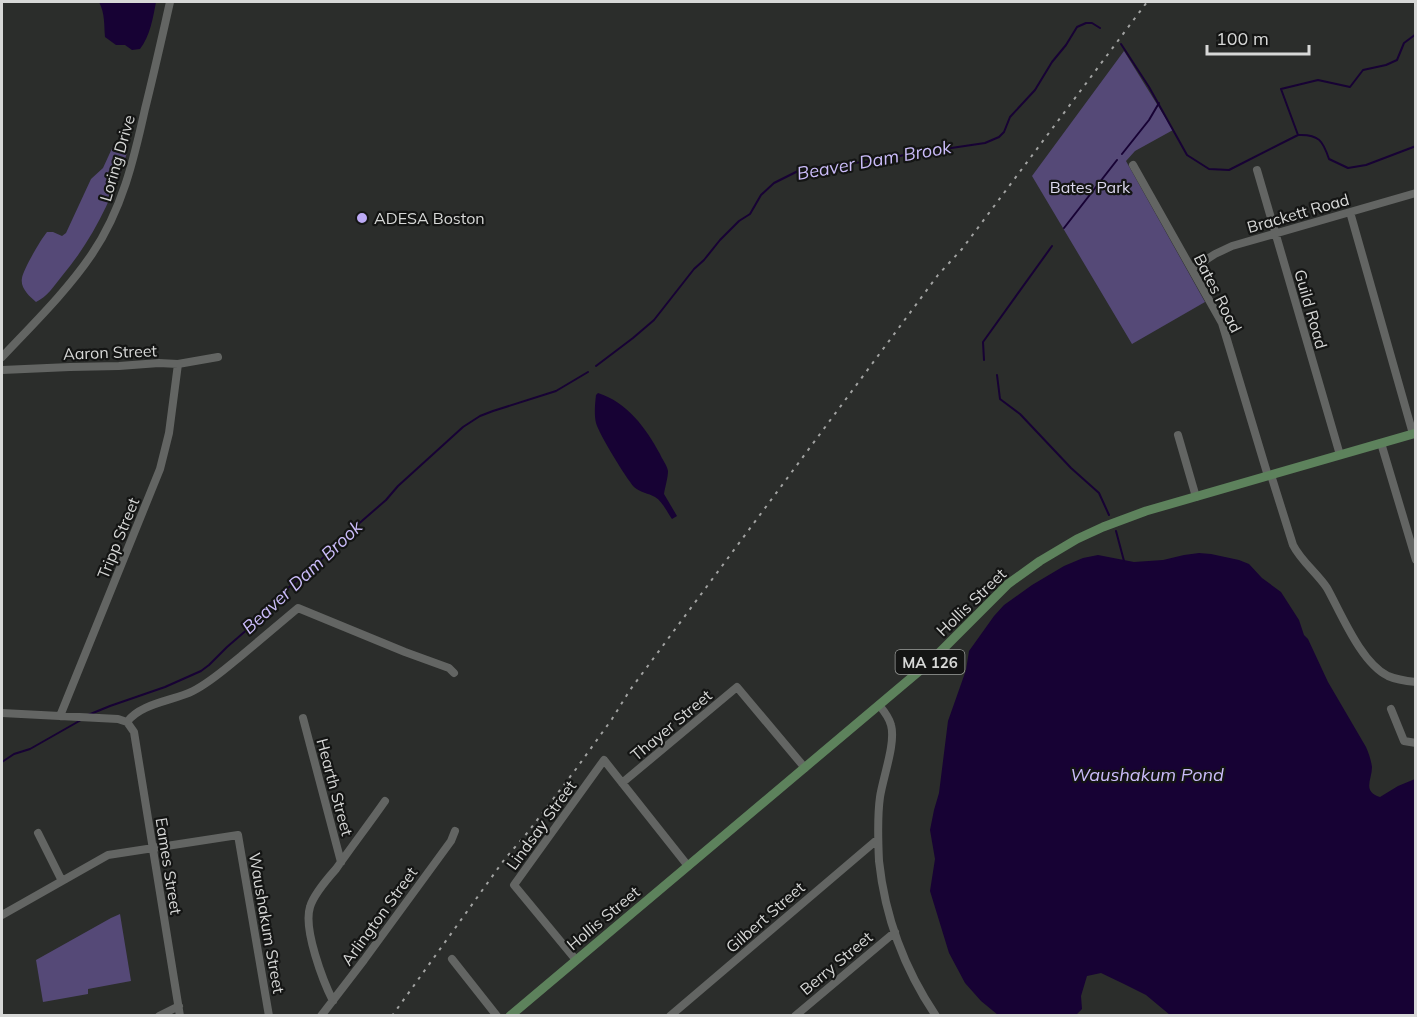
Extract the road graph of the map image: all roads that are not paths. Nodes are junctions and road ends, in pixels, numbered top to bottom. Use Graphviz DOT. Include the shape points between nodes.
graph roads {
  1 [pos="170,2"];
  2 [pos="1133,165"];
  3 [pos="1257,170"];
  4 [pos="1416,193"];
  5 [pos="1350,212"];
  6 [pos="1275,234"];
  7 [pos="1192,269"];
  8 [pos="2,357"];
  9 [pos="219,357"];
  10 [pos="178,364"];
  11 [pos="2,370"];
  12 [pos="1414,434"];
  13 [pos="1178,435"];
  14 [pos="1381,443"];
  15 [pos="1340,455"];
  16 [pos="1269,476"];
  17 [pos="1196,497"];
  18 [pos="1416,560"];
  19 [pos="454,673"];
  20 [pos="1416,682"];
  21 [pos="879,705"];
  22 [pos="1391,709"];
  23 [pos="2,713"];
  24 [pos="60,717"];
  25 [pos="303,718"];
  26 [pos="128,722"];
  27 [pos="1416,743"];
  28 [pos="805,768"];
  29 [pos="622,783"];
  30 [pos="386,801"];
  31 [pos="455,831"];
  32 [pos="38,833"];
  33 [pos="878,839"];
  34 [pos="153,847"];
  35 [pos="341,862"];
  36 [pos="688,866"];
  37 [pos="62,881"];
  38 [pos="2,915"];
  39 [pos="894,932"];
  40 [pos="452,959"];
  41 [pos="576,960"];
  42 [pos="333,1001"];
  43 [pos="179,1006"];
  44 [pos="931,1014"];
  45 [pos="159,1016"];
  46 [pos="180,1016"];
  47 [pos="268,1016"];
  48 [pos="321,1016"];
  49 [pos="497,1016"];
  50 [pos="510,1016"];
  51 [pos="670,1016"];
  52 [pos="795,1016"];
  1 -- 8 [label="street, Loring Drive" via="134,160 115,213 86,262"];
  2 -- 7 [label="street, Bates Road"];
  3 -- 6 [label="street, Guild Road"];
  4 -- 5 [label="street, Brackett Road"];
  5 -- 6 [label="street, Brackett Road"];
  5 -- 12 [label="street"];
  6 -- 7 [label="street, Brackett Road" via="1232,246"];
  6 -- 15 [label="street, Guild Road"];
  7 -- 16 [label="street, Bates Road" via="1222,323"];
  9 -- 10 [label="street, Aaron Street"];
  10 -- 11 [label="street, Aaron Street"];
  10 -- 24 [label="street, Tripp Street" via="160,469"];
  12 -- 14 [label="main road, Hollis Street / MA 126"];
  13 -- 17 [label="street"];
  14 -- 15 [label="main road, Hollis Street / MA 126"];
  14 -- 18 [label="street"];
  15 -- 16 [label="main road, Hollis Street / MA 126"];
  16 -- 17 [label="main road, Hollis Street / MA 126"];
  16 -- 20 [label="street, Bates Road" via="1293,545 1327,588 1362,652 1387,675"];
  17 -- 21 [label="main road, Hollis Street / MA 126" via="1103,527 1040,561 1008,584 936,657"];
  19 -- 26 [label="street" via="298,608 212,679 191,692 142,710"];
  21 -- 28 [label="main road, Hollis Street / MA 126"];
  21 -- 33 [label="street" via="891,725 892,739 880,798"];
  22 -- 27 [label="street" via="1404,741"];
  23 -- 24 [label="street"];
  24 -- 26 [label="street"];
  25 -- 35 [label="street, Hearth Street"];
  26 -- 34 [label="street, Eames Street" via="134,732"];
  28 -- 29 [label="street, Thayer Street" via="737,687"];
  28 -- 36 [label="main road, Hollis Street / MA 126"];
  29 -- 36 [label="street"];
  29 -- 41 [label="street, Lindsay Street" via="604,760 514,885"];
  30 -- 35 [label="street"];
  31 -- 42 [label="street, Arlington Street"];
  32 -- 37 [label="street"];
  33 -- 39 [label="street" via="882,884"];
  33 -- 51 [label="street, Gilbert Street"];
  34 -- 37 [label="street" via="108,855"];
  34 -- 43 [label="street, Eames Street"];
  34 -- 47 [label="street, Waushakum Street" via="238,834"];
  35 -- 42 [label="street" via="310,907 309,918 311,940"];
  36 -- 41 [label="main road, Hollis Street / MA 126"];
  37 -- 38 [label="street"];
  39 -- 44 [label="street"];
  39 -- 52 [label="street, Berry Street"];
  40 -- 49 [label="street"];
  41 -- 50 [label="main road, Hollis Street / MA 126"];
  42 -- 48 [label="street, Arlington Street"];
  43 -- 45 [label="street"];
  43 -- 46 [label="street, Eames Street"];
}
